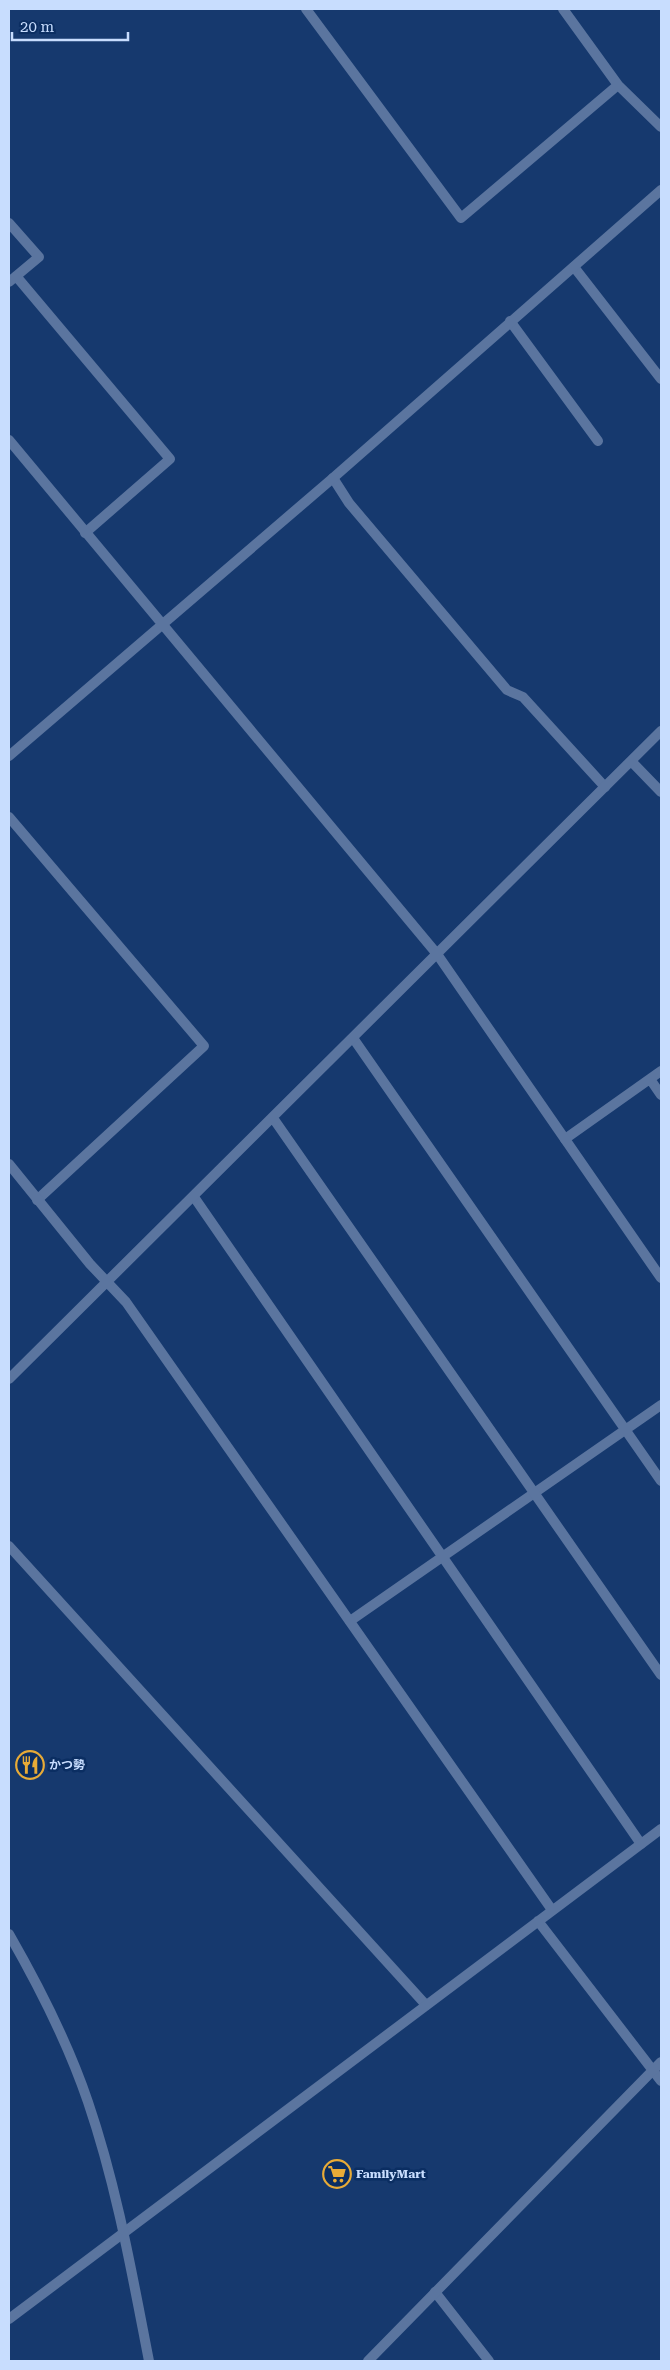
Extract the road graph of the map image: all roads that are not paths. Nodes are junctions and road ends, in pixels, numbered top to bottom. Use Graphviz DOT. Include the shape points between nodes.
graph roads {
  1 [pos="306,9"];
  2 [pos="563,9"];
  3 [pos="618,85"];
  4 [pos="661,127"];
  5 [pos="661,190"];
  6 [pos="9,223"];
  7 [pos="574,266"];
  8 [pos="12,279"];
  9 [pos="510,321"];
  10 [pos="661,379"];
  11 [pos="9,440"];
  12 [pos="598,440"];
  13 [pos="333,478"];
  14 [pos="85,533"];
  15 [pos="161,626"];
  16 [pos="661,731"];
  17 [pos="9,756"];
  18 [pos="631,761"];
  19 [pos="605,787"];
  20 [pos="661,792"];
  21 [pos="9,817"];
  22 [pos="437,954"];
  23 [pos="353,1038"];
  24 [pos="661,1071"];
  25 [pos="650,1079"];
  26 [pos="661,1095"];
  27 [pos="273,1118"];
  28 [pos="565,1139"];
  29 [pos="9,1164"];
  30 [pos="194,1197"];
  31 [pos="37,1200"];
  32 [pos="661,1278"];
  33 [pos="107,1282"];
  34 [pos="9,1379"];
  35 [pos="661,1405"];
  36 [pos="626,1430"];
  37 [pos="661,1481"];
  38 [pos="534,1493"];
  39 [pos="9,1546"];
  40 [pos="443,1557"];
  41 [pos="350,1621"];
  42 [pos="661,1675"];
  43 [pos="661,1829"];
  44 [pos="641,1844"];
  45 [pos="552,1910"];
  46 [pos="538,1921"];
  47 [pos="9,1934"];
  48 [pos="426,2005"];
  49 [pos="661,2062"];
  50 [pos="653,2071"];
  51 [pos="661,2081"];
  52 [pos="125,2234"];
  53 [pos="435,2292"];
  54 [pos="9,2319"];
  55 [pos="149,2361"];
  56 [pos="368,2361"];
  57 [pos="489,2361"];
  1 -- 3 [label="street" via="461,218"];
  2 -- 3 [label="street"];
  3 -- 4 [label="street"];
  5 -- 7 [label="street"];
  6 -- 8 [label="street" via="39,257"];
  7 -- 9 [label="street"];
  7 -- 10 [label="street"];
  8 -- 14 [label="street" via="170,459"];
  9 -- 12 [label="street"];
  9 -- 13 [label="street"];
  11 -- 14 [label="street"];
  13 -- 15 [label="street"];
  13 -- 19 [label="street" via="349,503 507,690 523,697"];
  14 -- 15 [label="street"];
  15 -- 17 [label="street"];
  15 -- 22 [label="street"];
  16 -- 18 [label="street"];
  18 -- 19 [label="street"];
  18 -- 20 [label="street"];
  19 -- 22 [label="street"];
  21 -- 31 [label="street" via="204,1046"];
  22 -- 23 [label="street"];
  22 -- 28 [label="street"];
  23 -- 27 [label="street"];
  23 -- 36 [label="street"];
  24 -- 25 [label="street"];
  25 -- 26 [label="street"];
  25 -- 28 [label="street"];
  27 -- 30 [label="street"];
  27 -- 38 [label="street"];
  28 -- 32 [label="street"];
  29 -- 31 [label="street"];
  30 -- 33 [label="street"];
  30 -- 40 [label="street"];
  31 -- 33 [label="street"];
  33 -- 34 [label="street"];
  33 -- 41 [label="street" via="126,1302"];
  35 -- 36 [label="street"];
  36 -- 37 [label="street"];
  36 -- 38 [label="street"];
  38 -- 40 [label="street"];
  38 -- 42 [label="street"];
  39 -- 48 [label="street"];
  40 -- 41 [label="street"];
  40 -- 44 [label="street"];
  41 -- 45 [label="street"];
  43 -- 44 [label="street"];
  44 -- 45 [label="street"];
  45 -- 46 [label="street"];
  46 -- 48 [label="street"];
  46 -- 50 [label="street"];
  47 -- 52 [label="street" via="40,1990 88,2101"];
  48 -- 52 [label="street"];
  49 -- 50 [label="street"];
  50 -- 51 [label="street"];
  50 -- 53 [label="street"];
  52 -- 54 [label="street"];
  52 -- 55 [label="street"];
  53 -- 56 [label="street"];
  53 -- 57 [label="street"];
}
